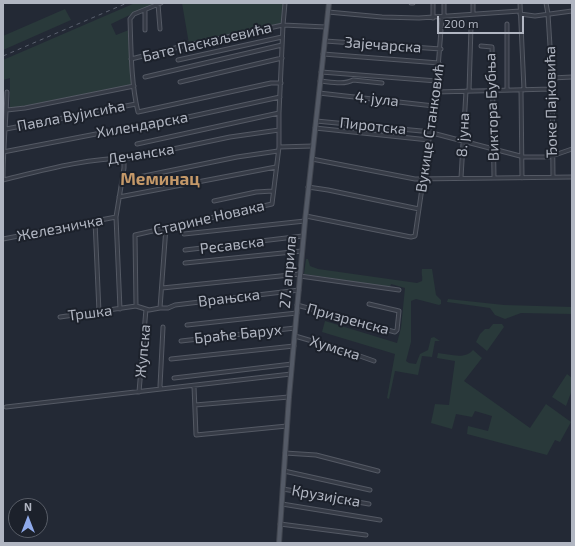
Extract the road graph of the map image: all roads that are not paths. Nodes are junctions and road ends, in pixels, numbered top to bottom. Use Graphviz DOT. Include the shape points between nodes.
graph roads {
  1 [pos="285,3"];
  2 [pos="329,3"];
  3 [pos="433,3"];
  4 [pos="444,3"];
  5 [pos="473,3"];
  6 [pos="520,3"];
  7 [pos="546,3"];
  8 [pos="159,4"];
  9 [pos="145,10"];
  10 [pos="572,11"];
  11 [pos="328,12"];
  12 [pos="520,13"];
  13 [pos="473,14"];
  14 [pos="548,14"];
  15 [pos="443,17"];
  16 [pos="433,18"];
  17 [pos="507,24"];
  18 [pos="283,25"];
  19 [pos="326,27"];
  20 [pos="471,27"];
  21 [pos="160,29"];
  22 [pos="145,30"];
  23 [pos="282,37"];
  24 [pos="325,41"];
  25 [pos="282,45"];
  26 [pos="481,46"];
  27 [pos="441,49"];
  28 [pos="323,54"];
  29 [pos="282,58"];
  30 [pos="131,59"];
  31 [pos="178,60"];
  32 [pos="439,64"];
  33 [pos="322,72"];
  34 [pos="145,77"];
  35 [pos="572,77"];
  36 [pos="552,78"];
  37 [pos="320,81"];
  38 [pos="437,81"];
  39 [pos="180,82"];
  40 [pos="281,83"];
  41 [pos="382,83"];
  42 [pos="134,86"];
  43 [pos="552,89"];
  44 [pos="493,90"];
  45 [pos="507,90"];
  46 [pos="522,90"];
  47 [pos="467,91"];
  48 [pos="7,92"];
  49 [pos="436,92"];
  50 [pos="319,93"];
  51 [pos="280,97"];
  52 [pos="136,104"];
  53 [pos="434,106"];
  54 [pos="7,110"];
  55 [pos="279,113"];
  56 [pos="316,121"];
  57 [pos="6,128"];
  58 [pos="315,128"];
  59 [pos="279,130"];
  60 [pos="433,133"];
  61 [pos="429,139"];
  62 [pos="463,140"];
  63 [pos="137,144"];
  64 [pos="313,146"];
  65 [pos="279,149"];
  66 [pos="572,149"];
  67 [pos="494,150"];
  68 [pos="3,152"];
  69 [pos="522,156"];
  70 [pos="553,156"];
  71 [pos="124,158"];
  72 [pos="312,158"];
  73 [pos="276,167"];
  74 [pos="139,177"];
  75 [pos="553,177"];
  76 [pos="572,177"];
  77 [pos="461,178"];
  78 [pos="494,178"];
  79 [pos="522,178"];
  80 [pos="422,179"];
  81 [pos="3,180"];
  82 [pos="308,187"];
  83 [pos="273,191"];
  84 [pos="119,197"];
  85 [pos="214,201"];
  86 [pos="419,209"];
  87 [pos="116,217"];
  88 [pos="305,219"];
  89 [pos="95,221"];
  90 [pos="166,227"];
  91 [pos="184,234"];
  92 [pos="304,236"];
  93 [pos="3,239"];
  94 [pos="185,250"];
  95 [pos="302,251"];
  96 [pos="184,263"];
  97 [pos="300,275"];
  98 [pos="162,288"];
  99 [pos="299,290"];
  100 [pos="399,290"];
  101 [pos="369,304"];
  102 [pos="297,305"];
  103 [pos="136,306"];
  104 [pos="160,308"];
  105 [pos="120,309"];
  106 [pos="146,309"];
  107 [pos="99,312"];
  108 [pos="297,313"];
  109 [pos="60,317"];
  110 [pos="187,325"];
  111 [pos="163,327"];
  112 [pos="295,328"];
  113 [pos="294,336"];
  114 [pos="181,341"];
  115 [pos="294,346"];
  116 [pos="171,359"];
  117 [pos="374,361"];
  118 [pos="292,364"];
  119 [pos="291,374"];
  120 [pos="174,378"];
  121 [pos="194,386"];
  122 [pos="161,389"];
  123 [pos="139,392"];
  124 [pos="289,397"];
  125 [pos="195,405"];
  126 [pos="6,407"];
  127 [pos="287,426"];
  128 [pos="285,453"];
  129 [pos="284,471"];
  130 [pos="378,471"];
  131 [pos="283,489"];
  132 [pos="370,490"];
  133 [pos="282,504"];
  134 [pos="370,504"];
  135 [pos="380,520"];
  136 [pos="280,524"];
  137 [pos="366,535"];
  138 [pos="280,543"];
  1 -- 18 [label="street, Бате Паскаљевића"];
  2 -- 11 [label="main road, 27. априла"];
  3 -- 16 [label="street"];
  4 -- 15 [label="street, Вукице Станковић"];
  5 -- 13 [label="street"];
  6 -- 12 [label="street"];
  7 -- 14 [label="street, Ђоке Пајковића"];
  8 -- 9 [label="street"];
  8 -- 21 [label="street"];
  9 -- 22 [label="street"];
  9 -- 30 [label="street" via="134,14 130,20"];
  10 -- 14 [label="street"];
  11 -- 16 [label="street"];
  11 -- 19 [label="main road, 27. априла"];
  12 -- 13 [label="street"];
  12 -- 14 [label="street" via="535,16"];
  12 -- 46 [label="street"];
  13 -- 15 [label="street"];
  14 -- 36 [label="street, Ђоке Пајковића"];
  15 -- 16 [label="street"];
  15 -- 27 [label="street, Вукице Станковић"];
  17 -- 45 [label="street"];
  18 -- 19 [label="street"];
  18 -- 23 [label="street, Старине Новака"];
  18 -- 30 [label="street, Бате Паскаљевића"];
  19 -- 24 [label="main road, 27. априла"];
  20 -- 47 [label="street, 8. јуна"];
  23 -- 25 [label="street, Старине Новака"];
  23 -- 31 [label="street"];
  24 -- 27 [label="street, Зајечарска"];
  24 -- 28 [label="main road, 27. априла"];
  25 -- 29 [label="street, Старине Новака"];
  25 -- 34 [label="street"];
  26 -- 44 [label="street, Виктора Бубња" via="492,46"];
  27 -- 32 [label="street, Вукице Станковић"];
  28 -- 32 [label="street"];
  28 -- 33 [label="main road, 27. априла"];
  29 -- 39 [label="street"];
  29 -- 40 [label="street, Старине Новака"];
  30 -- 42 [label="street"];
  32 -- 38 [label="street, Вукице Станковић"];
  33 -- 37 [label="main road, 27. априла"];
  33 -- 38 [label="street"];
  35 -- 36 [label="street"];
  36 -- 43 [label="street, Ђоке Пајковића"];
  37 -- 41 [label="street" via="349,83 353,80"];
  37 -- 50 [label="main road, 27. априла"];
  38 -- 49 [label="street, Вукице Станковић"];
  40 -- 51 [label="street, Старине Новака"];
  40 -- 52 [label="street" via="271,83 140,112"];
  42 -- 52 [label="street"];
  42 -- 54 [label="street"];
  43 -- 46 [label="street"];
  43 -- 70 [label="street, Ђоке Пајковића"];
  44 -- 45 [label="street"];
  44 -- 47 [label="street"];
  44 -- 67 [label="street, Виктора Бубња"];
  45 -- 46 [label="street"];
  46 -- 69 [label="street"];
  47 -- 49 [label="street"];
  47 -- 62 [label="street, 8. јуна"];
  48 -- 54 [label="street, Павла Вујисића"];
  49 -- 53 [label="street, Вукице Станковић"];
  50 -- 53 [label="street, 4. јула"];
  50 -- 56 [label="main road, 27. априла"];
  51 -- 55 [label="street, Старине Новака"];
  51 -- 68 [label="street, Хилендарска" via="160,124"];
  52 -- 57 [label="street, Павла Вујисића"];
  53 -- 60 [label="street, Вукице Станковић" via="431,128"];
  54 -- 57 [label="street, Павла Вујисића"];
  55 -- 59 [label="street, Старине Новака"];
  55 -- 63 [label="street"];
  56 -- 58 [label="main road, 27. априла"];
  56 -- 60 [label="street, Пиротска"];
  57 -- 68 [label="street, Павла Вујисића"];
  58 -- 61 [label="street"];
  58 -- 64 [label="main road, 27. априла"];
  59 -- 65 [label="street, Старине Новака"];
  59 -- 71 [label="street, Дечанска"];
  60 -- 61 [label="street"];
  60 -- 61 [label="street, Вукице Станковић"];
  60 -- 62 [label="street, Пиротска"];
  61 -- 80 [label="street, Вукице Станковић"];
  62 -- 67 [label="street, Пиротска"];
  62 -- 77 [label="street, 8. јуна"];
  64 -- 65 [label="street"];
  64 -- 72 [label="main road, 27. априла"];
  65 -- 73 [label="street, Старине Новака"];
  65 -- 74 [label="street"];
  66 -- 70 [label="street"];
  67 -- 69 [label="street, Пиротска"];
  67 -- 78 [label="street, Виктора Бубња"];
  68 -- 81 [label="street, Павла Вујисића"];
  69 -- 70 [label="street, Пиротска"];
  69 -- 79 [label="street"];
  70 -- 75 [label="street, Ђоке Пајковића"];
  71 -- 81 [label="street, Дечанска" via="96,161"];
  71 -- 84 [label="street"];
  72 -- 80 [label="street"];
  72 -- 82 [label="main road, 27. априла"];
  73 -- 83 [label="street, Старине Новака"];
  73 -- 84 [label="street"];
  75 -- 76 [label="street"];
  75 -- 79 [label="street"];
  77 -- 78 [label="street"];
  77 -- 80 [label="street"];
  78 -- 79 [label="street"];
  80 -- 86 [label="street, Вукице Станковић"];
  82 -- 86 [label="street"];
  82 -- 88 [label="main road, 27. априла"];
  83 -- 85 [label="street"];
  83 -- 90 [label="street, Старине Новака" via="270,205"];
  84 -- 87 [label="street"];
  86 -- 88 [label="street, Вукице Станковић" via="414,237"];
  87 -- 89 [label="street, Железничка"];
  87 -- 105 [label="street"];
  88 -- 91 [label="street"];
  88 -- 92 [label="main road, 27. априла"];
  89 -- 93 [label="street, Железничка"];
  89 -- 107 [label="street"];
  90 -- 98 [label="street"];
  90 -- 103 [label="street, Старине Новака" via="135,235"];
  92 -- 94 [label="street, Ресавска"];
  92 -- 95 [label="main road, 27. априла"];
  95 -- 96 [label="street"];
  95 -- 97 [label="main road, 27. априла"];
  97 -- 98 [label="street"];
  97 -- 99 [label="main road, 27. априла"];
  97 -- 100 [label="street"];
  98 -- 104 [label="street"];
  99 -- 102 [label="main road, 27. априла"];
  99 -- 104 [label="street, Врањска"];
  101 -- 102 [label="street, Призренска" via="399,311 398,329 396,331"];
  102 -- 108 [label="main road, 27. априла"];
  103 -- 105 [label="street, Тршка"];
  103 -- 106 [label="street"];
  104 -- 106 [label="street, Врањска"];
  105 -- 107 [label="street, Тршка"];
  106 -- 123 [label="street, Жупска"];
  107 -- 109 [label="street, Тршка"];
  108 -- 110 [label="street"];
  108 -- 112 [label="main road, 27. априла"];
  111 -- 122 [label="street"];
  112 -- 113 [label="main road, 27. априла"];
  112 -- 114 [label="street, Браће Барух"];
  113 -- 115 [label="main road, 27. априла"];
  113 -- 117 [label="street, Хумска"];
  115 -- 116 [label="street"];
  115 -- 118 [label="main road, 27. априла"];
  118 -- 119 [label="main road, 27. априла"];
  118 -- 120 [label="street"];
  119 -- 121 [label="street"];
  119 -- 124 [label="main road, 27. априла"];
  121 -- 122 [label="street"];
  121 -- 125 [label="street"];
  122 -- 123 [label="street"];
  123 -- 126 [label="street"];
  124 -- 125 [label="street"];
  124 -- 127 [label="main road, 27. априла"];
  125 -- 127 [label="street" via="196,435"];
  127 -- 128 [label="main road, 27. априла"];
  128 -- 129 [label="main road, 27. априла"];
  128 -- 130 [label="street" via="316,454"];
  129 -- 131 [label="main road, 27. априла"];
  129 -- 132 [label="street"];
  131 -- 133 [label="main road, 27. априла"];
  131 -- 134 [label="street, Крузијска"];
  133 -- 135 [label="street"];
  133 -- 136 [label="main road, 27. априла"];
  136 -- 137 [label="street"];
  136 -- 138 [label="main road, 27. априла"];
}
